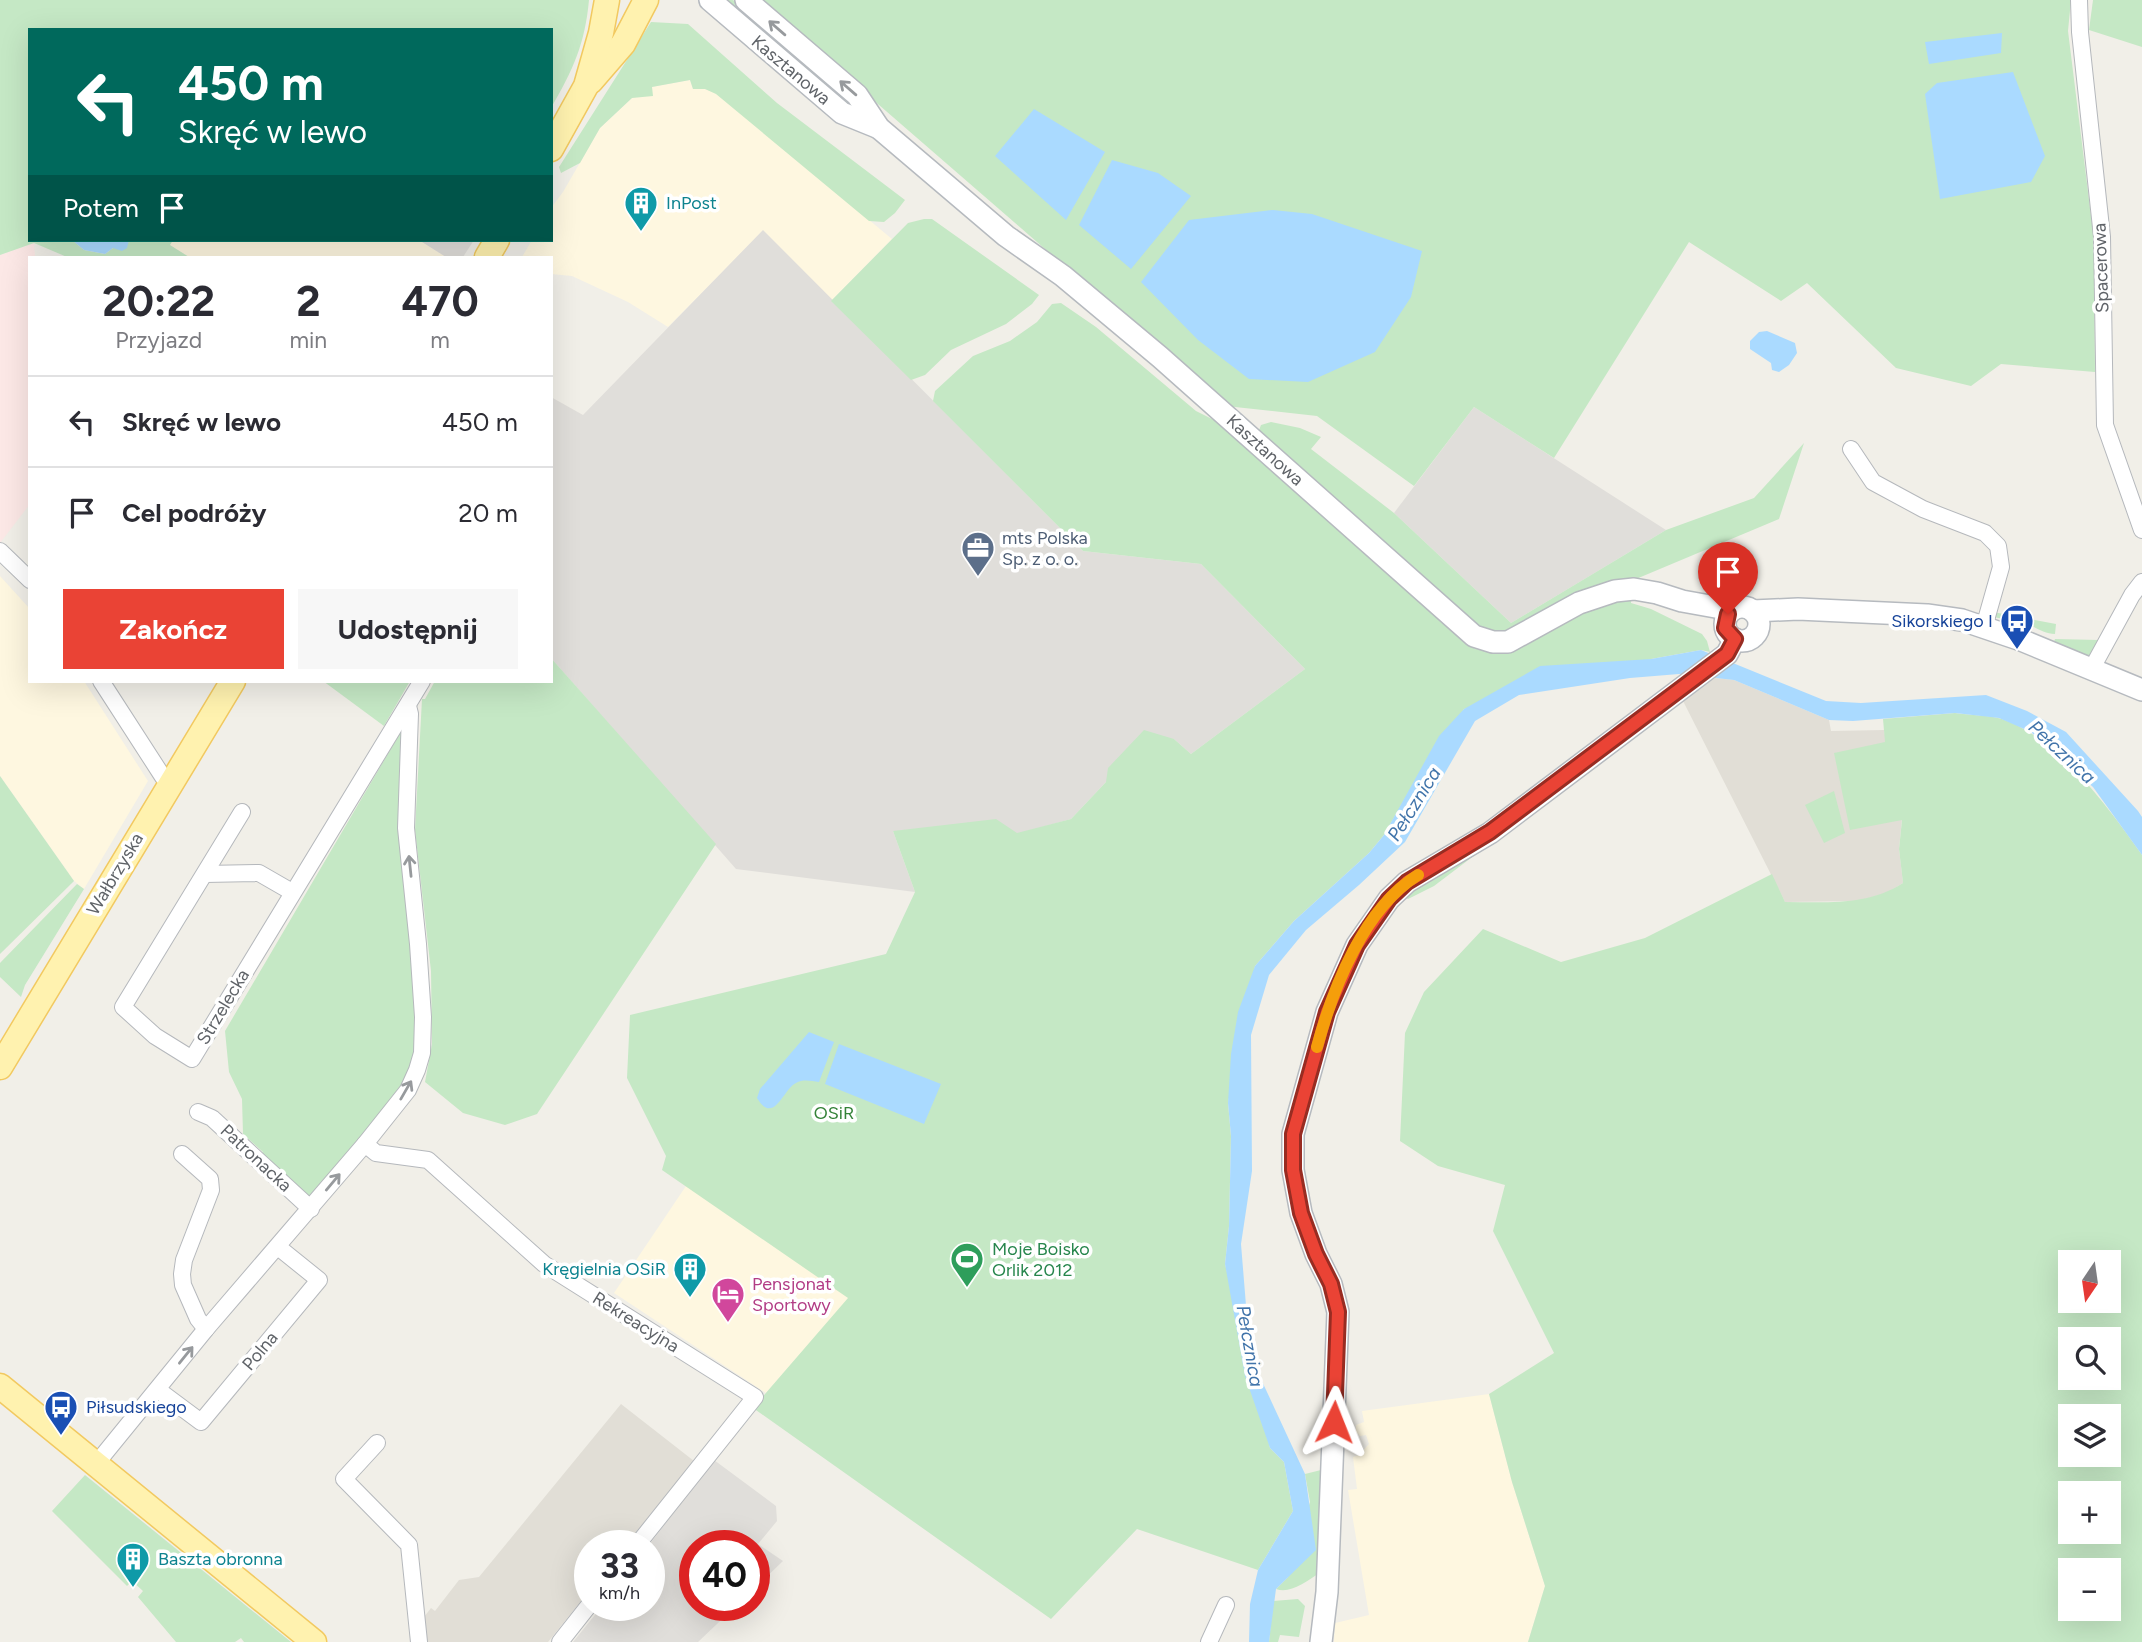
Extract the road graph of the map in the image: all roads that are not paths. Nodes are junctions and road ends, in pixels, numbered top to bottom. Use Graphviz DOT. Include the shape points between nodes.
graph roads {
  1 [pos="607,0"];
  2 [pos="646,0"];
  3 [pos="710,0"];
  4 [pos="746,0"];
  5 [pos="2079,0"];
  6 [pos="586,86"];
  7 [pos="879,128"];
  8 [pos="553,145"];
  9 [pos="1851,449"];
  10 [pos="2142,530"];
  11 [pos="0,551"];
  12 [pos="28,578"];
  13 [pos="2142,582"];
  14 [pos="1756,620"];
  15 [pos="1983,627"];
  16 [pos="1730,632"];
  17 [pos="2091,670"];
  18 [pos="102,683"];
  19 [pos="232,683"];
  20 [pos="421,683"];
  21 [pos="2142,690"];
  22 [pos="408,706"];
  23 [pos="171,782"];
  24 [pos="242,813"];
  25 [pos="205,874"];
  26 [pos="292,892"];
  27 [pos="0,1068"];
  28 [pos="198,1112"];
  29 [pos="365,1144"];
  30 [pos="182,1154"];
  31 [pos="311,1209"];
  32 [pos="278,1247"];
  33 [pos="206,1329"];
  34 [pos="0,1386"];
  35 [pos="158,1390"];
  36 [pos="377,1443"];
  37 [pos="96,1464"];
  38 [pos="649,1530"];
  39 [pos="1226,1605"];
  40 [pos="577,1621"];
  41 [pos="314,1642"];
  42 [pos="419,1642"];
  43 [pos="560,1642"];
  44 [pos="1209,1642"];
  45 [pos="1321,1642"];
  1 -- 6 [label="main road"];
  2 -- 6 [label="main road" via="622,44"];
  3 -- 7 [label="street, Kasztanowa" via="842,113"];
  7 -- 4 [label="street, Kasztanowa, one-way" via="857,96"];
  5 -- 10 [label="street, Spacerowa" via="2102,237 2105,425"];
  6 -- 8 [label="main road"];
  7 -- 16 [label="street, Kasztanowa" via="1160,357 1474,636 1508,642 1579,603 1634,589 1682,601"];
  9 -- 15 [label="street" via="1873,482 1923,509 1985,533 1998,547 2001,567"];
  11 -- 12 [label="street"];
  13 -- 17 [label="street"];
  14 -- 15 [label="street" via="1843,612 1927,615"];
  14 -- 16 [label="street" via="1752,638 1741,641"];
  14 -- 16 [label="street, Kasztanowa" via="1743,607"];
  15 -- 17 [label="street"];
  16 -- 45 [label="street" via="1695,678 1490,832 1407,882 1389,899 1357,945 1327,1012 1293,1134 1293,1170 1301,1213 1338,1312"];
  17 -- 21 [label="street"];
  18 -- 23 [label="street" via="163,777"];
  19 -- 23 [label="main road, Wałbrzyska"];
  20 -- 22 [label="street, Strzelecka"];
  22 -- 26 [label="street, Strzelecka"];
  29 -- 22 [label="street, one-way" via="408,1090 422,1053 418,944 406,828"];
  23 -- 27 [label="main road, Wałbrzyska"];
  24 -- 25 [label="street, Strzelecka"];
  25 -- 26 [label="street" via="259,873"];
  25 -- 26 [label="street, Strzelecka" via="123,1007 155,1037 192,1059"];
  28 -- 31 [label="street, Patronacka" via="212,1118"];
  31 -- 29 [label="street, one-way"];
  29 -- 38 [label="street, Rekreacyjna" via="376,1153 428,1160 544,1264 755,1397"];
  30 -- 33 [label="street" via="210,1179 211,1190 182,1274 198,1320"];
  31 -- 32 [label="street"];
  32 -- 33 [label="street"];
  32 -- 35 [label="street, Polna" via="319,1280 201,1422"];
  35 -- 33 [label="street, one-way"];
  34 -- 37 [label="main road"];
  35 -- 37 [label="street"];
  36 -- 42 [label="street" via="344,1479 409,1545"];
  37 -- 41 [label="main road"];
  39 -- 44 [label="street"];
  40 -- 43 [label="street"];
}
